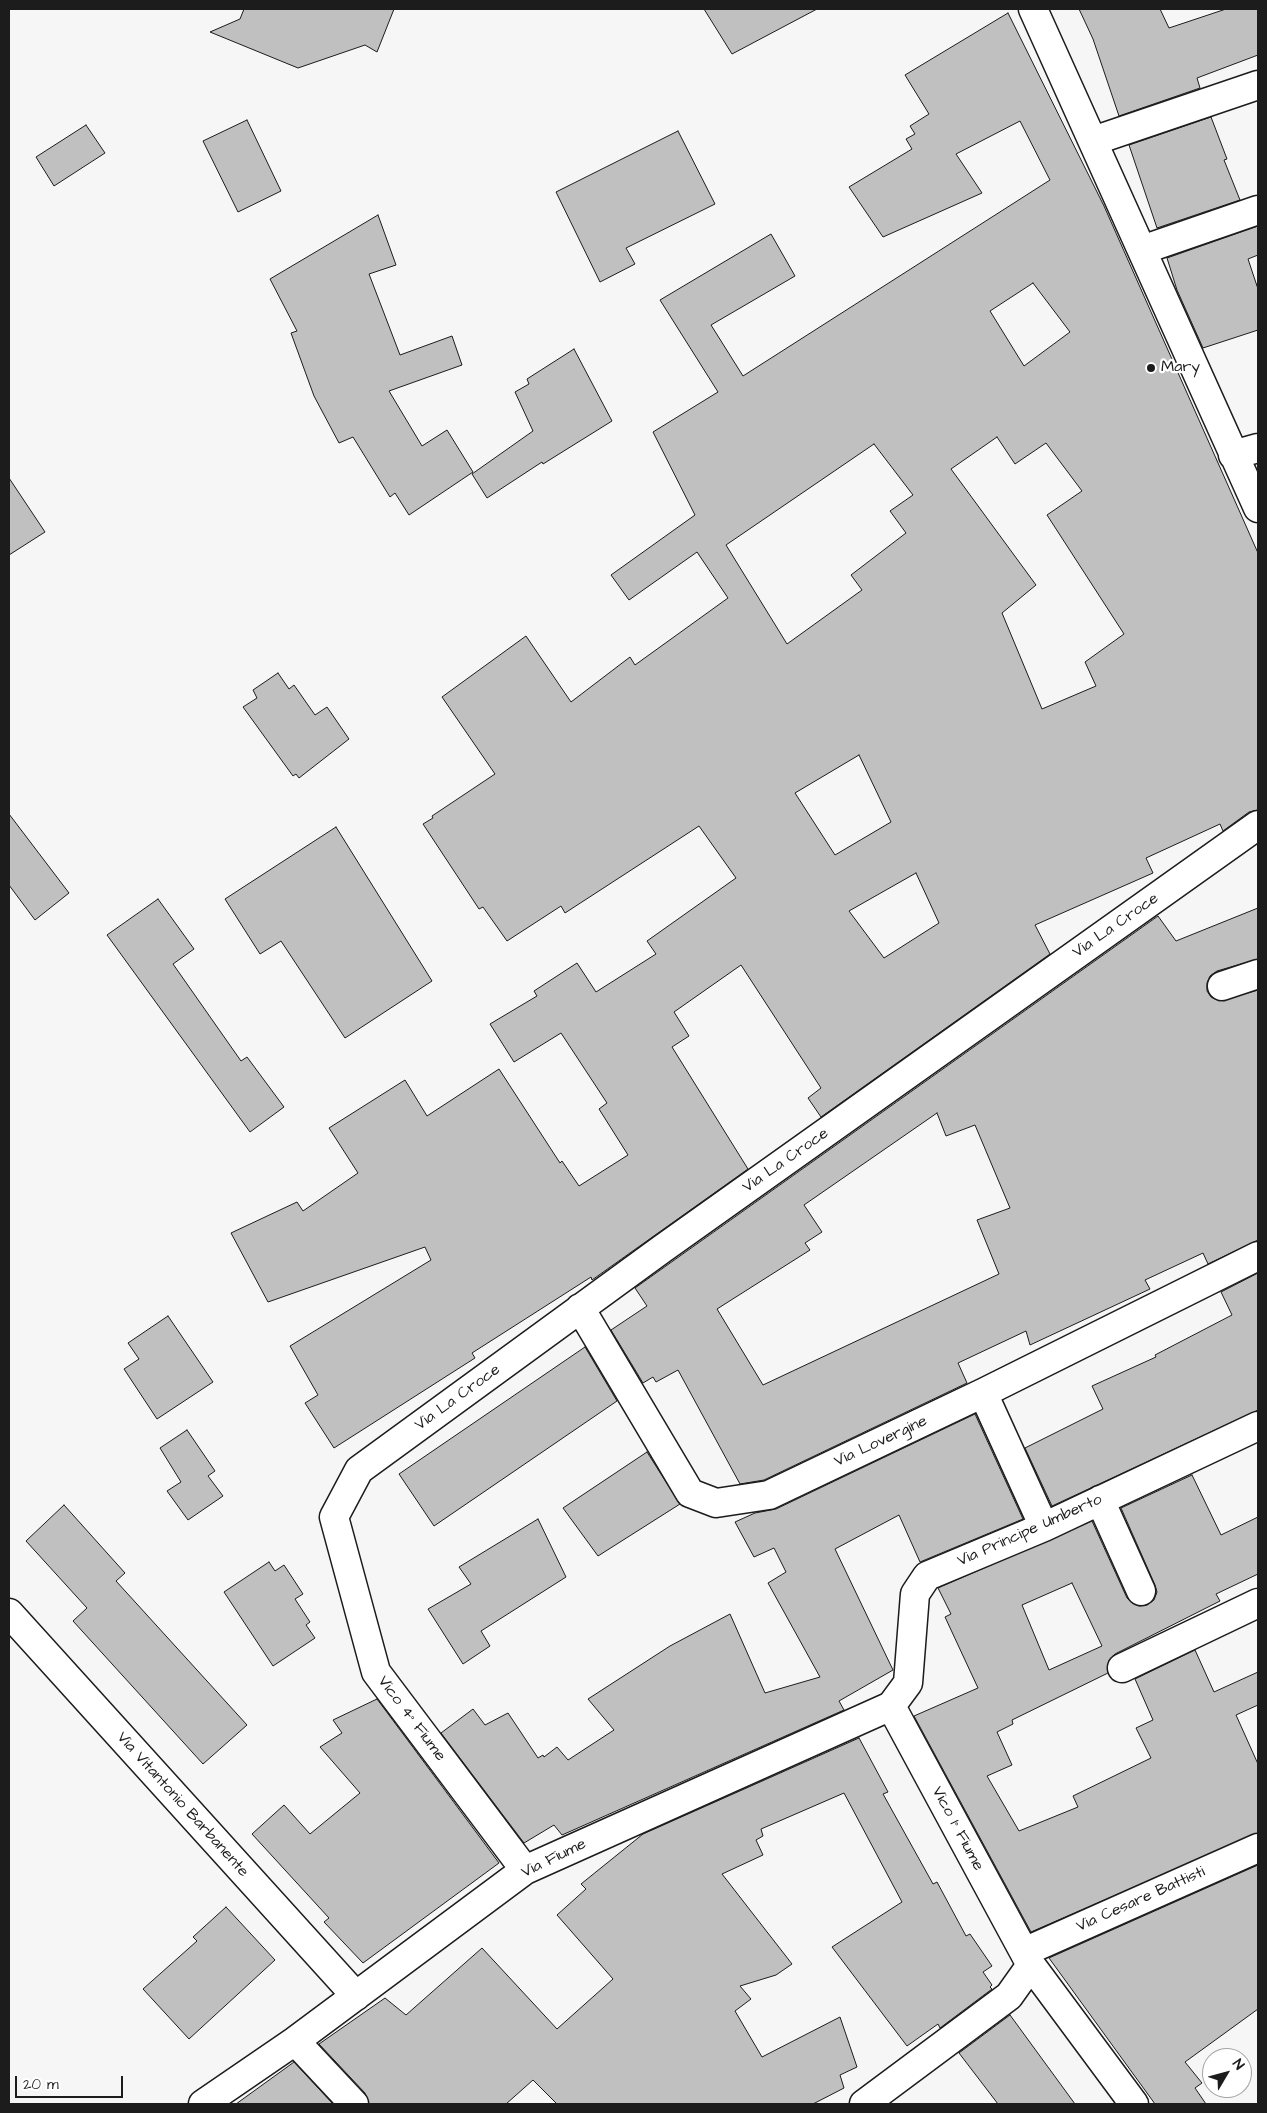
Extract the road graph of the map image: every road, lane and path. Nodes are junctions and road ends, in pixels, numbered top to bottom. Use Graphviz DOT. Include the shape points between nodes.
graph roads {
  1 [pos="1032,9"];
  2 [pos="1258,85"];
  3 [pos="1093,140"];
  4 [pos="1258,210"];
  5 [pos="1142,250"];
  6 [pos="1246,451"];
  7 [pos="1258,508"];
  8 [pos="1258,825"];
  9 [pos="1258,974"];
  10 [pos="1222,986"];
  11 [pos="1258,1256"];
  12 [pos="580,1308"];
  13 [pos="983,1393"];
  14 [pos="1258,1426"];
  15 [pos="1100,1500"];
  16 [pos="334,1517"];
  17 [pos="1044,1527"];
  18 [pos="1141,1591"];
  19 [pos="1258,1603"];
  20 [pos="9,1613"];
  21 [pos="1122,1668"];
  22 [pos="891,1706"];
  23 [pos="1258,1848"];
  24 [pos="525,1870"];
  25 [pos="1027,1959"];
  26 [pos="356,1996"];
  27 [pos="295,2041"];
  28 [pos="203,2104"];
  29 [pos="354,2104"];
  30 [pos="864,2104"];
  31 [pos="1134,2104"];
  1 -- 3 [label="street"];
  2 -- 3 [label="street"];
  3 -- 5 [label="street"];
  4 -- 5 [label="street"];
  5 -- 6 [label="street"];
  6 -- 7 [label="street"];
  8 -- 12 [label="street, Via La Croce"];
  9 -- 10 [label="street"];
  11 -- 13 [label="street, Via Lovergine"];
  12 -- 13 [label="street, Via Lovergine" via="690,1493 716,1503 769,1495"];
  12 -- 16 [label="street, Via La Croce" via="359,1470"];
  13 -- 17 [label="street"];
  14 -- 15 [label="street, Via Principe Umberto"];
  15 -- 17 [label="street, Via Principe Umberto"];
  15 -- 18 [label="street"];
  16 -- 24 [label="street, Vico 4° Fiume" via="376,1672"];
  17 -- 22 [label="street, Via Principe Umberto" via="927,1576 915,1594 908,1683"];
  19 -- 21 [label="street"];
  20 -- 26 [label="street, Via Vitantonio Barbanente"];
  22 -- 24 [label="street, Via Fiume"];
  22 -- 25 [label="street, Vico 1° Fiume"];
  23 -- 25 [label="street, Via Cesare Battisti"];
  24 -- 26 [label="street, Via Fiume"];
  25 -- 30 [label="street" via="1009,1996"];
  25 -- 31 [label="street, Vico 1° Fiume"];
  26 -- 27 [label="street, Via Fiume"];
  27 -- 28 [label="street, Via Fiume"];
  27 -- 29 [label="street"];
}
